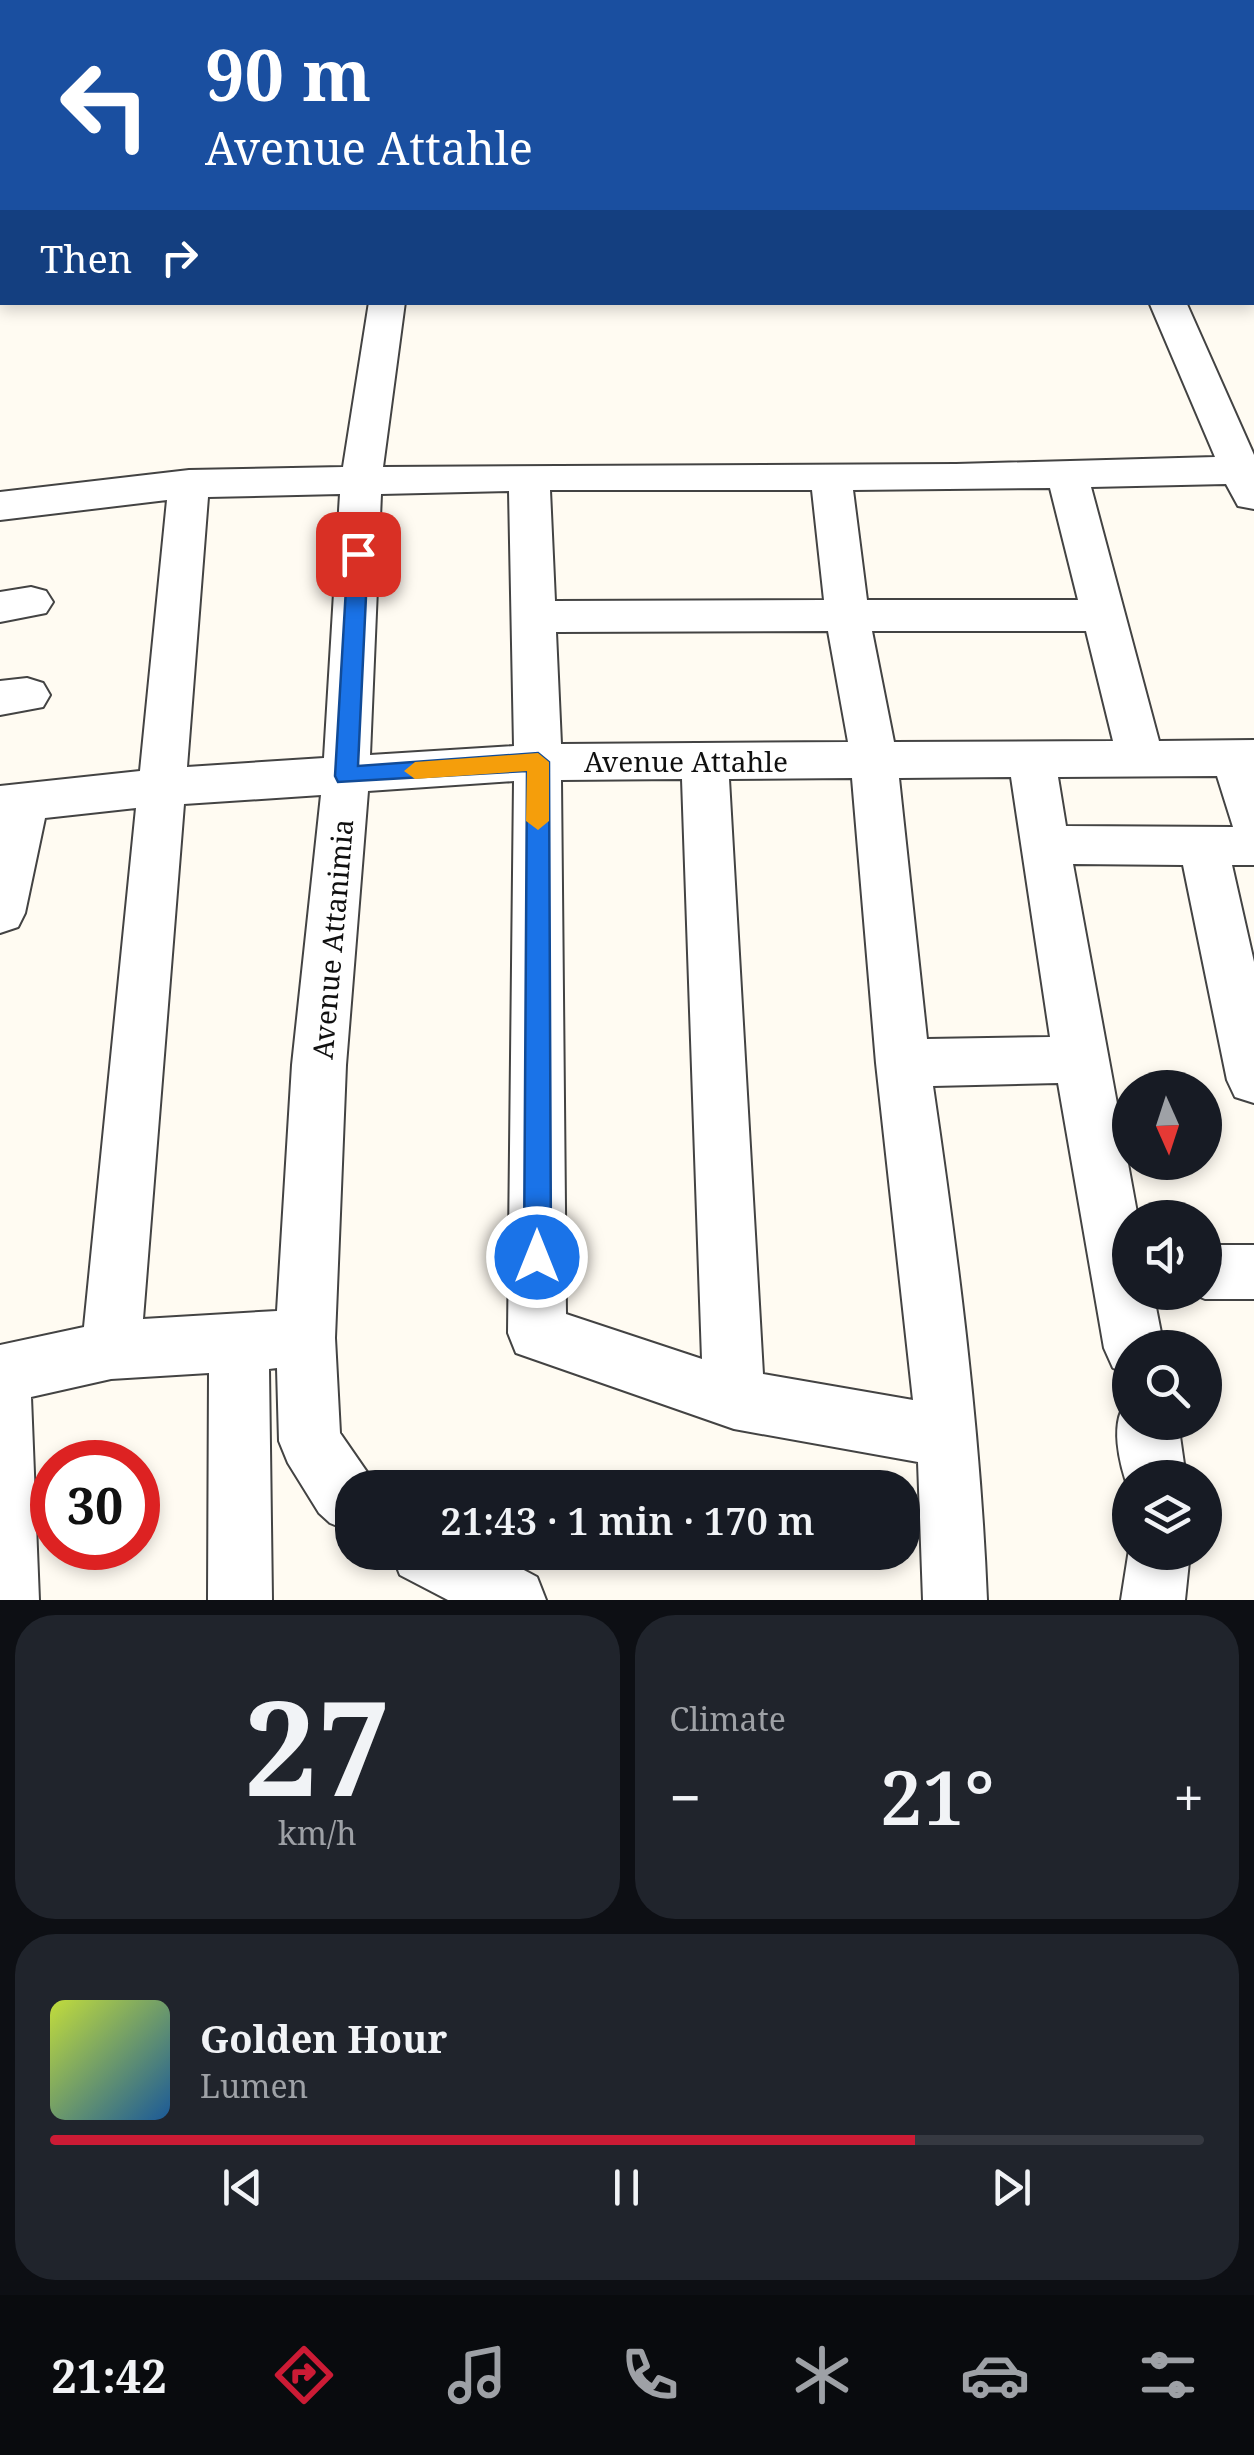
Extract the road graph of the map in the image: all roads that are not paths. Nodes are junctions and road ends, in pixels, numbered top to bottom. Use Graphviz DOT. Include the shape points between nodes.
graph roads {
  1 [pos="388,305"];
  2 [pos="1168,305"];
  3 [pos="1067,474"];
  4 [pos="831,476"];
  5 [pos="529,477"];
  6 [pos="362,480"];
  7 [pos="189,484"];
  8 [pos="1248,486"];
  9 [pos="0,506"];
  10 [pos="1103,615"];
  11 [pos="847,616"];
  12 [pos="531,617"];
  13 [pos="1031,758"];
  14 [pos="1244,758"];
  15 [pos="1141,759"];
  16 [pos="874,760"];
  17 [pos="705,761"];
  18 [pos="538,762"];
  19 [pos="346,776"];
  20 [pos="163,788"];
  21 [pos="12,804"];
  22 [pos="1254,821"];
  23 [pos="1202,845"];
  24 [pos="1047,846"];
  25 [pos="1254,846"];
  26 [pos="0,913"];
  27 [pos="1080,1060"];
  28 [pos="903,1064"];
  29 [pos="1254,1080"];
  30 [pos="1112,1207"];
  31 [pos="1222,1272"];
  32 [pos="1254,1272"];
  33 [pos="304,1338"];
  34 [pos="239,1342"];
  35 [pos="111,1350"];
  36 [pos="0,1374"];
  37 [pos="0,1384"];
  38 [pos="734,1399"];
  39 [pos="946,1436"];
  40 [pos="335,1481"];
  41 [pos="1156,1570"];
  42 [pos="7,1600"];
  43 [pos="240,1600"];
  44 [pos="955,1600"];
  45 [pos="1153,1600"];
  1 -- 6 [label="street, Avenue Attanimia"];
  2 -- 8 [label="street"];
  3 -- 4 [label="street"];
  3 -- 8 [label="street"];
  3 -- 10 [label="street"];
  4 -- 5 [label="street"];
  4 -- 11 [label="street"];
  5 -- 6 [label="street"];
  5 -- 12 [label="street"];
  6 -- 7 [label="street"];
  6 -- 19 [label="street, Avenue Attanimia"];
  7 -- 9 [label="street"];
  7 -- 20 [label="street"];
  10 -- 11 [label="street"];
  10 -- 15 [label="street"];
  11 -- 12 [label="street"];
  11 -- 16 [label="street"];
  12 -- 18 [label="street"];
  13 -- 15 [label="street, Avenue Attahle"];
  13 -- 16 [label="street, Avenue Attahle"];
  13 -- 24 [label="street"];
  14 -- 15 [label="street, Avenue Attahle"];
  14 -- 22 [label="street"];
  16 -- 17 [label="street, Avenue Attahle"];
  16 -- 28 [label="street"];
  17 -- 18 [label="street, Avenue Attahle"];
  17 -- 38 [label="street"];
  18 -- 19 [label="street, Avenue Attahle"];
  18 -- 38 [label="street" via="537,1333"];
  19 -- 20 [label="street, Avenue Attahle"];
  19 -- 33 [label="street, Avenue Attanimia"];
  20 -- 21 [label="street, Avenue Attahle"];
  20 -- 35 [label="street"];
  21 -- 26 [label="street"];
  23 -- 24 [label="street"];
  23 -- 25 [label="street"];
  23 -- 29 [label="street"];
  24 -- 27 [label="street"];
  27 -- 28 [label="street"];
  27 -- 30 [label="street"];
  28 -- 39 [label="street"];
  31 -- 32 [label="street"];
  33 -- 34 [label="street"];
  33 -- 40 [label="street, Avenue Attanimia" via="310,1440"];
  34 -- 35 [label="street"];
  34 -- 43 [label="street"];
  35 -- 36 [label="street"];
  37 -- 42 [label="street"];
  38 -- 39 [label="street"];
  39 -- 44 [label="street"];
  41 -- 45 [label="street"];
}
